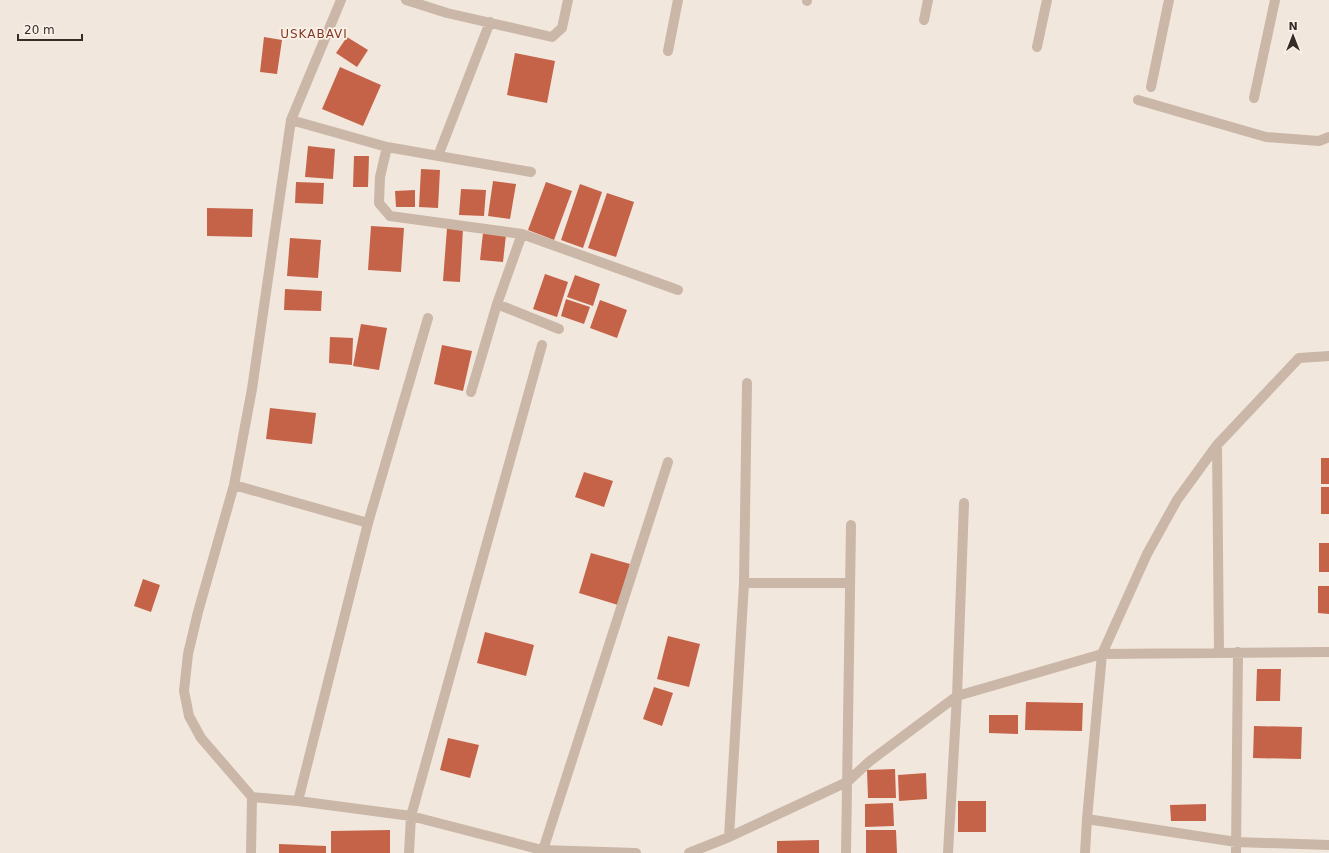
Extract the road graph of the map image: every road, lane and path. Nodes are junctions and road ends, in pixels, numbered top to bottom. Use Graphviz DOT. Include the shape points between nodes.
graph roads {
  1 [pos="341,0"];
  2 [pos="406,0"];
  3 [pos="568,0"];
  4 [pos="678,0"];
  5 [pos="928,0"];
  6 [pos="1047,0"];
  7 [pos="1169,0"];
  8 [pos="1275,0"];
  9 [pos="924,20"];
  10 [pos="490,22"];
  11 [pos="1037,47"];
  12 [pos="668,51"];
  13 [pos="1151,87"];
  14 [pos="1254,98"];
  15 [pos="1138,100"];
  16 [pos="291,120"];
  17 [pos="1329,137"];
  18 [pos="387,147"];
  19 [pos="438,156"];
  20 [pos="531,172"];
  21 [pos="522,234"];
  22 [pos="678,290"];
  23 [pos="497,304"];
  24 [pos="428,318"];
  25 [pos="559,329"];
  26 [pos="542,345"];
  27 [pos="1329,356"];
  28 [pos="747,383"];
  29 [pos="471,392"];
  30 [pos="1217,445"];
  31 [pos="668,462"];
  32 [pos="234,485"];
  33 [pos="964,503"];
  34 [pos="368,523"];
  35 [pos="851,525"];
  36 [pos="744,583"];
  37 [pos="849,583"];
  38 [pos="1219,652"];
  39 [pos="1238,652"];
  40 [pos="1329,652"];
  41 [pos="1102,654"];
  42 [pos="957,696"];
  43 [pos="847,782"];
  44 [pos="252,797"];
  45 [pos="298,801"];
  46 [pos="411,816"];
  47 [pos="1087,819"];
  48 [pos="729,838"];
  49 [pos="1236,842"];
  50 [pos="1329,845"];
  51 [pos="542,852"];
  52 [pos="251,853"];
  53 [pos="409,853"];
  54 [pos="636,853"];
  55 [pos="689,853"];
  56 [pos="846,853"];
  57 [pos="948,853"];
  58 [pos="1085,853"];
  59 [pos="1236,853"];
  1 -- 16 [label="street"];
  2 -- 10 [label="street"];
  3 -- 10 [label="street" via="562,28 552,37"];
  4 -- 12 [label="street"];
  5 -- 9 [label="street"];
  6 -- 11 [label="street"];
  7 -- 13 [label="street"];
  8 -- 14 [label="street"];
  10 -- 19 [label="street"];
  15 -- 17 [label="street" via="1266,137 1319,140"];
  16 -- 18 [label="street"];
  16 -- 32 [label="street" via="252,389"];
  18 -- 19 [label="street"];
  18 -- 21 [label="street" via="380,177 379,203 390,216"];
  19 -- 20 [label="street"];
  21 -- 22 [label="street"];
  21 -- 23 [label="street"];
  23 -- 25 [label="street"];
  23 -- 29 [label="street"];
  24 -- 34 [label="street"];
  26 -- 46 [label="street"];
  27 -- 30 [label="street" via="1299,358"];
  28 -- 36 [label="street"];
  30 -- 38 [label="street"];
  30 -- 41 [label="street" via="1177,500 1147,554"];
  31 -- 51 [label="street"];
  32 -- 34 [label="street"];
  32 -- 44 [label="street" via="198,612 188,654 184,691 189,716 201,738"];
  33 -- 42 [label="street"];
  34 -- 45 [label="street"];
  35 -- 37 [label="street"];
  36 -- 37 [label="street"];
  36 -- 48 [label="street"];
  37 -- 43 [label="street"];
  38 -- 39 [label="street"];
  38 -- 41 [label="street"];
  39 -- 40 [label="street"];
  39 -- 49 [label="street"];
  41 -- 42 [label="street"];
  41 -- 47 [label="street"];
  42 -- 43 [label="street" via="870,761"];
  42 -- 57 [label="street"];
  43 -- 48 [label="street"];
  43 -- 56 [label="street"];
  44 -- 45 [label="street"];
  44 -- 52 [label="street"];
  45 -- 46 [label="street"];
  46 -- 51 [label="street"];
  46 -- 53 [label="street"];
  47 -- 49 [label="street"];
  47 -- 58 [label="street"];
  48 -- 55 [label="street"];
  49 -- 50 [label="street"];
  49 -- 59 [label="street"];
  51 -- 54 [label="street"];
}
